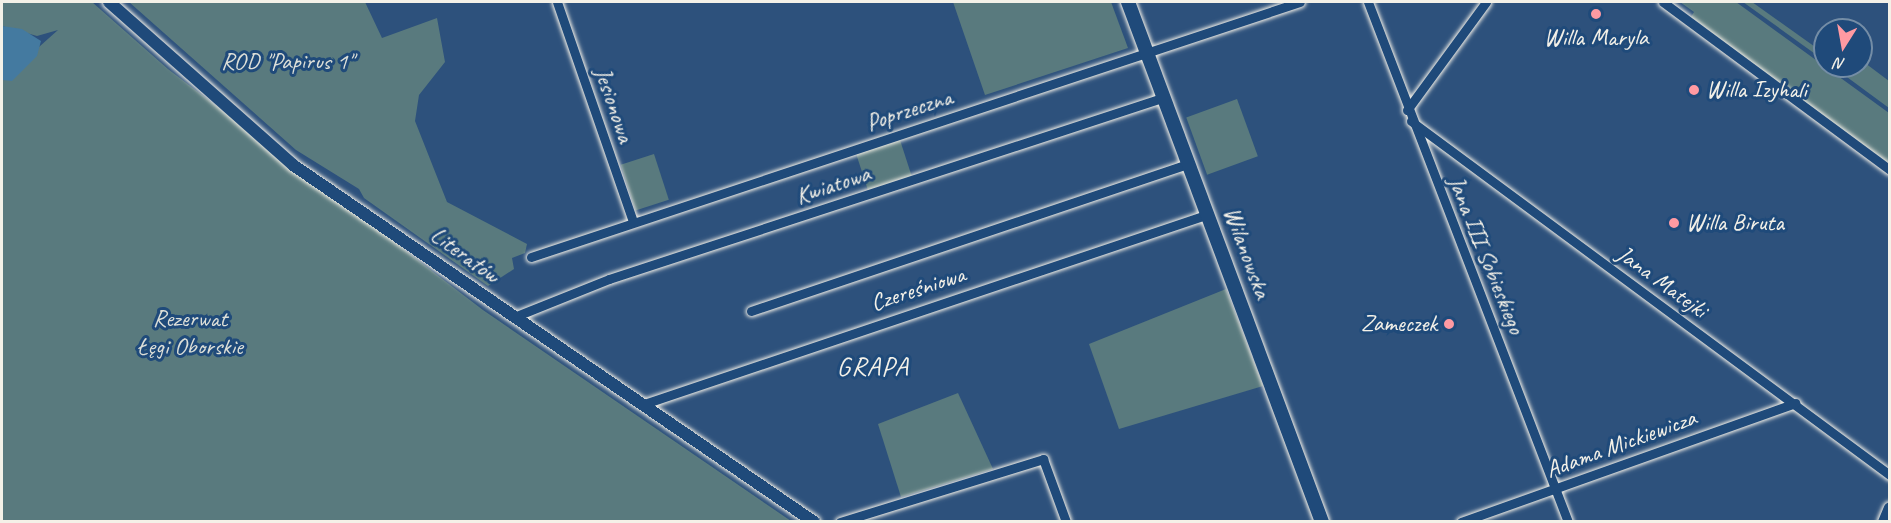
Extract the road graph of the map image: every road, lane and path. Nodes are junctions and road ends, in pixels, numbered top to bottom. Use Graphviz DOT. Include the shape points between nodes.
graph roads {
  1 [pos="109,2"];
  2 [pos="557,2"];
  3 [pos="1128,2"];
  4 [pos="1300,2"];
  5 [pos="1368,2"];
  6 [pos="1486,2"];
  7 [pos="1663,2"];
  8 [pos="1148,52"];
  9 [pos="1165,97"];
  10 [pos="1407,110"];
  11 [pos="1411,121"];
  12 [pos="1190,163"];
  13 [pos="1890,170"];
  14 [pos="1209,214"];
  15 [pos="633,222"];
  16 [pos="531,257"];
  17 [pos="751,311"];
  18 [pos="514,317"];
  19 [pos="1795,403"];
  20 [pos="642,405"];
  21 [pos="1890,475"];
  22 [pos="1555,488"];
  23 [pos="1890,508"];
  24 [pos="814,522"];
  25 [pos="840,522"];
  26 [pos="1066,522"];
  27 [pos="1322,522"];
  28 [pos="1461,522"];
  29 [pos="1568,522"];
  30 [pos="1884,522"];
  1 -- 18 [label="street, Literatów" via="292,165"];
  2 -- 15 [label="street, Jesionowa"];
  3 -- 8 [label="main road, Wilanowska"];
  4 -- 8 [label="street, Poprzeczna"];
  5 -- 10 [label="street, Jana III Sobieskiego"];
  6 -- 10 [label="street"];
  7 -- 13 [label="street"];
  8 -- 9 [label="main road, Wilanowska"];
  8 -- 15 [label="street, Poprzeczna"];
  9 -- 12 [label="main road, Wilanowska"];
  9 -- 18 [label="street, Kwiatowa" via="620,276"];
  10 -- 11 [label="street, Jana III Sobieskiego"];
  11 -- 19 [label="street, Jana Matejki"];
  11 -- 22 [label="street, Jana III Sobieskiego"];
  12 -- 14 [label="main road, Wilanowska"];
  12 -- 17 [label="street"];
  14 -- 20 [label="street, Czereśniowa"];
  14 -- 27 [label="main road, Wilanowska"];
  15 -- 16 [label="street, Poprzeczna"];
  18 -- 20 [label="street, Literatów"];
  19 -- 21 [label="street, Jana Matejki"];
  19 -- 22 [label="street, Adama Mickiewicza"];
  20 -- 24 [label="street, Literatów"];
  22 -- 28 [label="street, Adama Mickiewicza"];
  22 -- 29 [label="street, Jana III Sobieskiego"];
  23 -- 30 [label="street"];
  25 -- 26 [label="street" via="1043,459"];
}
